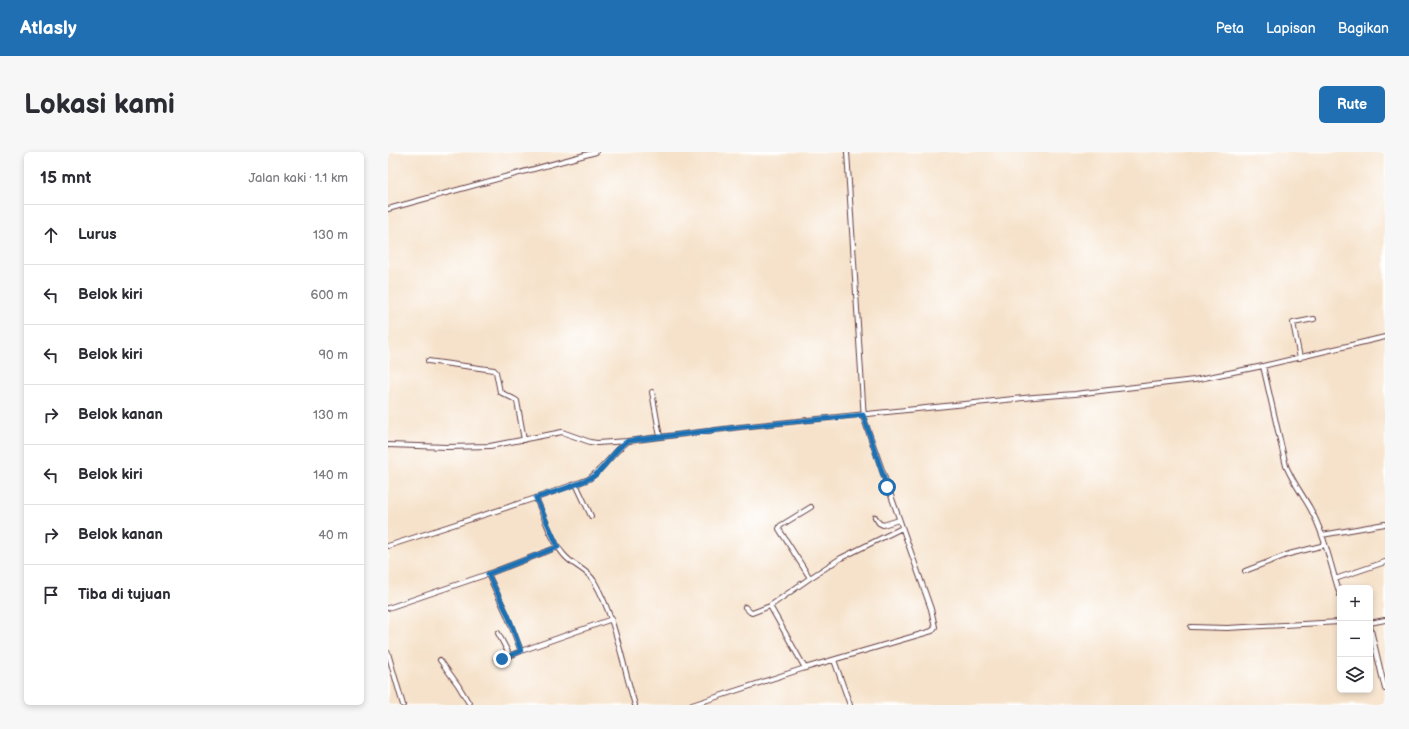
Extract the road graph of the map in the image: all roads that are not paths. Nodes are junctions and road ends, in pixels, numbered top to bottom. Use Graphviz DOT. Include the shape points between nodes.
graph roads {
  1 [pos="596,152"];
  2 [pos="847,152"];
  3 [pos="388,209"];
  4 [pos="1314,318"];
  5 [pos="1385,337"];
  6 [pos="1300,358"];
  7 [pos="428,360"];
  8 [pos="1263,366"];
  9 [pos="652,392"];
  10 [pos="863,415"];
  11 [pos="660,437"];
  12 [pos="524,440"];
  13 [pos="628,441"];
  14 [pos="388,445"];
  15 [pos="576,484"];
  16 [pos="536,498"];
  17 [pos="811,507"];
  18 [pos="591,516"];
  19 [pos="875,517"];
  20 [pos="899,520"];
  21 [pos="1385,524"];
  22 [pos="902,528"];
  23 [pos="1322,535"];
  24 [pos="1325,545"];
  25 [pos="388,546"];
  26 [pos="558,547"];
  27 [pos="1385,562"];
  28 [pos="1245,571"];
  29 [pos="488,574"];
  30 [pos="810,578"];
  31 [pos="1335,579"];
  32 [pos="1337,585"];
  33 [pos="770,606"];
  34 [pos="745,607"];
  35 [pos="388,608"];
  36 [pos="612,619"];
  37 [pos="1385,620"];
  38 [pos="1337,622"];
  39 [pos="1373,622"];
  40 [pos="1191,627"];
  41 [pos="498,633"];
  42 [pos="1373,638"];
  43 [pos="521,651"];
  44 [pos="388,653"];
  45 [pos="510,656"];
  46 [pos="496,659"];
  47 [pos="440,660"];
  48 [pos="834,660"];
  49 [pos="1385,666"];
  50 [pos="1380,667"];
  51 [pos="805,668"];
  52 [pos="1385,689"];
  53 [pos="403,705"];
  54 [pos="470,705"];
  55 [pos="635,705"];
  56 [pos="692,705"];
  57 [pos="850,705"];
  1 -- 3 [label="street"];
  2 -- 10 [label="street"];
  4 -- 6 [label="street" via="1293,322"];
  5 -- 6 [label="street"];
  6 -- 8 [label="street"];
  7 -- 12 [label="street" via="494,370 500,392 517,401"];
  8 -- 10 [label="street" via="1194,380"];
  8 -- 23 [label="street" via="1286,466"];
  9 -- 11 [label="street"];
  10 -- 11 [label="street"];
  10 -- 20 [label="street"];
  11 -- 13 [label="street"];
  12 -- 13 [label="street" via="562,432 597,443"];
  12 -- 14 [label="street" via="490,446"];
  13 -- 15 [label="street" via="594,475"];
  15 -- 16 [label="street"];
  15 -- 18 [label="street"];
  16 -- 25 [label="street"];
  16 -- 26 [label="street"];
  17 -- 30 [label="street" via="779,529"];
  19 -- 20 [label="street" via="883,525"];
  20 -- 22 [label="street"];
  21 -- 23 [label="street"];
  22 -- 30 [label="street" via="841,558"];
  22 -- 48 [label="street" via="931,609 934,628"];
  23 -- 24 [label="street"];
  24 -- 28 [label="street" via="1289,554"];
  24 -- 31 [label="street"];
  26 -- 29 [label="street"];
  26 -- 36 [label="street" via="570,561 589,574"];
  27 -- 31 [label="street"];
  29 -- 35 [label="street"];
  29 -- 43 [label="street" via="508,615"];
  30 -- 33 [label="street"];
  31 -- 32 [label="street"];
  33 -- 34 [label="street" via="752,613"];
  33 -- 51 [label="street"];
  36 -- 43 [label="street"];
  36 -- 55 [label="street"];
  37 -- 39 [label="street"];
  38 -- 40 [label="street" via="1227,628"];
  41 -- 45 [label="street"];
  42 -- 50 [label="street"];
  43 -- 45 [label="street"];
  44 -- 53 [label="street"];
  45 -- 46 [label="street"];
  47 -- 54 [label="street"];
  48 -- 51 [label="street"];
  48 -- 57 [label="street"];
  49 -- 50 [label="street"];
  50 -- 52 [label="street"];
  51 -- 56 [label="street"];
}
